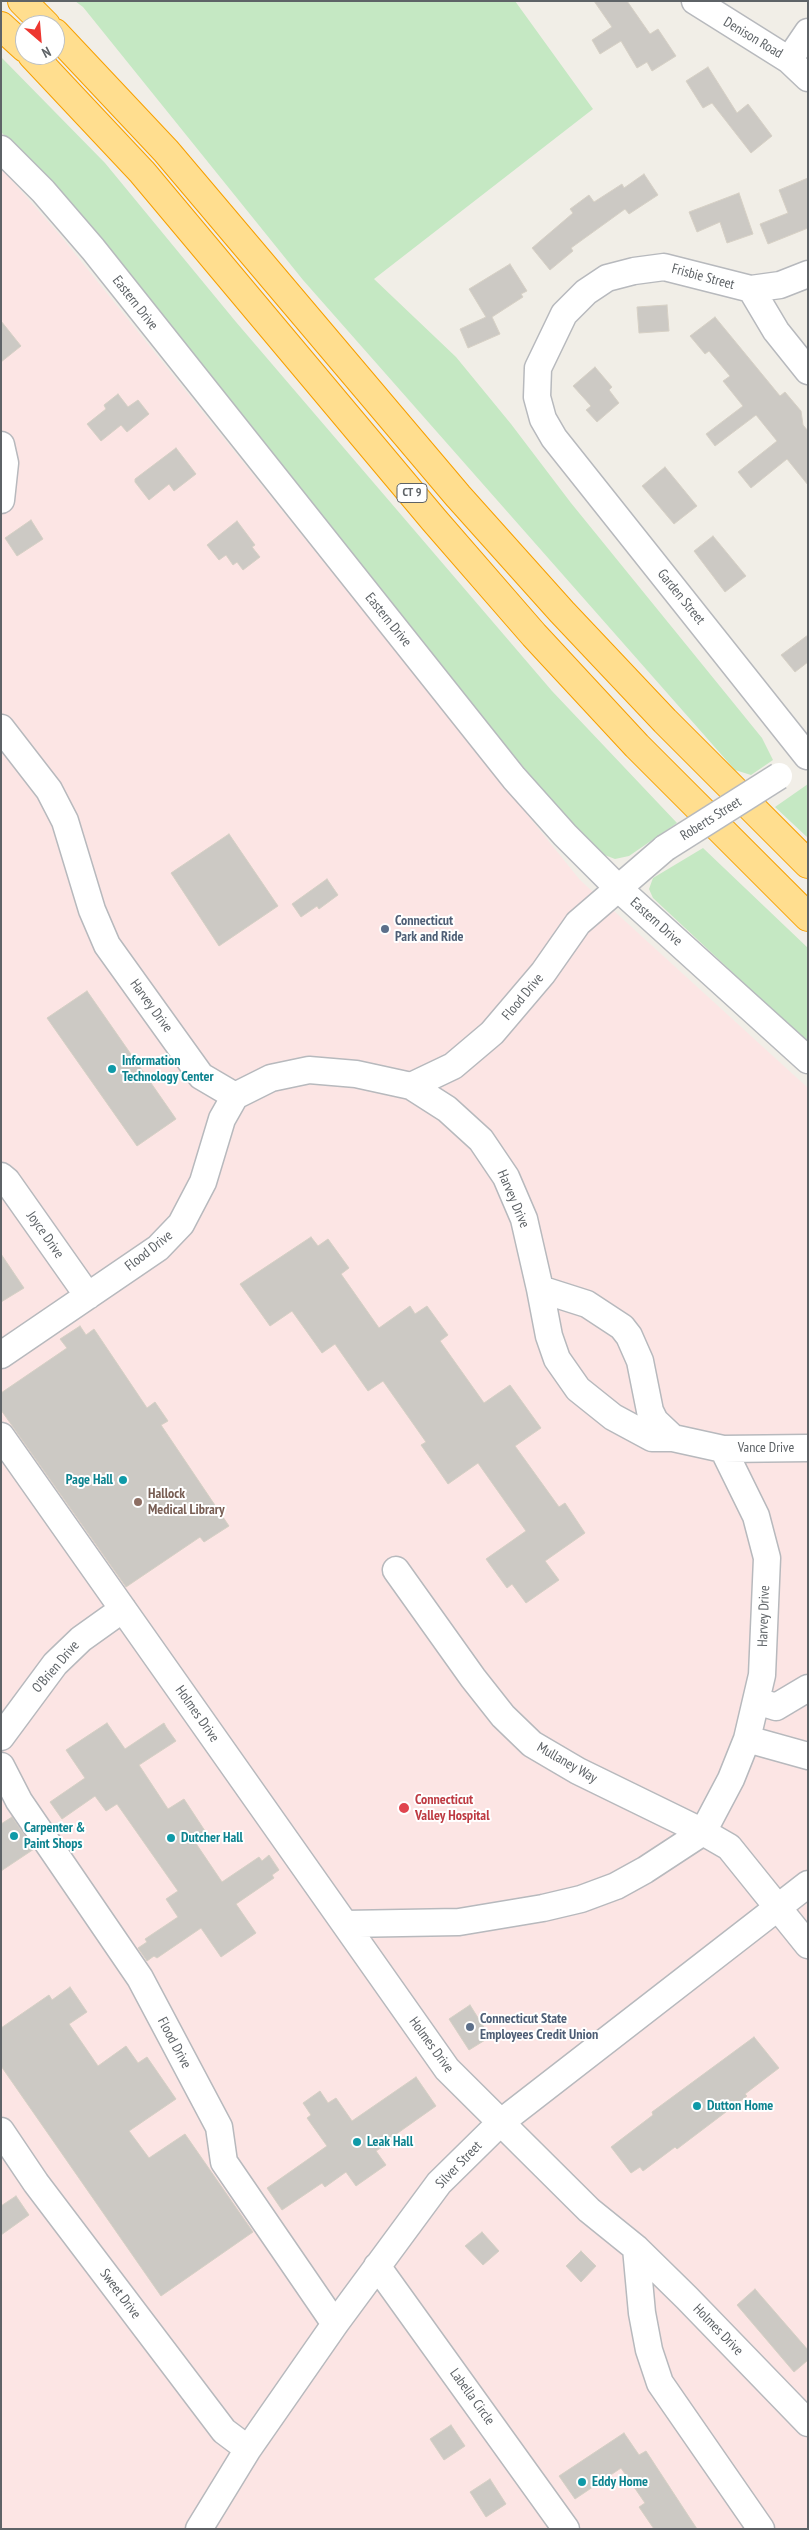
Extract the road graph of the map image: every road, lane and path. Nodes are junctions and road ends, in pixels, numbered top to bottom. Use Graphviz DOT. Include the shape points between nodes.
graph roads {
  1 [pos="22,1"];
  2 [pos="695,1"];
  3 [pos="36,15"];
  4 [pos="1,26"];
  5 [pos="808,32"];
  6 [pos="15,39"];
  7 [pos="65,44"];
  8 [pos="788,60"];
  9 [pos="41,65"];
  10 [pos="808,78"];
  11 [pos="1,149"];
  12 [pos="808,274"];
  13 [pos="751,290"];
  14 [pos="808,371"];
  15 [pos="554,438"];
  16 [pos="1,445"];
  17 [pos="1,500"];
  18 [pos="1,728"];
  19 [pos="808,756"];
  20 [pos="808,864"];
  21 [pos="618,888"];
  22 [pos="808,917"];
  23 [pos="808,1060"];
  24 [pos="411,1086"];
  25 [pos="235,1096"];
  26 [pos="1,1176"];
  27 [pos="540,1289"];
  28 [pos="88,1296"];
  29 [pos="1,1356"];
  30 [pos="1,1436"];
  31 [pos="673,1438"];
  32 [pos="724,1448"];
  33 [pos="808,1448"];
  34 [pos="396,1570"];
  35 [pos="123,1609"];
  36 [pos="808,1688"];
  37 [pos="766,1704"];
  38 [pos="1,1737"];
  39 [pos="758,1741"];
  40 [pos="808,1756"];
  41 [pos="1,1766"];
  42 [pos="703,1832"];
  43 [pos="808,1884"];
  44 [pos="779,1908"];
  45 [pos="345,1924"];
  46 [pos="808,1945"];
  47 [pos="500,2123"];
  48 [pos="1,2131"];
  49 [pos="636,2248"];
  50 [pos="377,2266"];
  51 [pos="335,2324"];
  52 [pos="808,2423"];
  53 [pos="248,2449"];
  54 [pos="199,2529"];
  55 [pos="566,2529"];
  56 [pos="761,2529"];
  1 -- 3 [label="highway"];
  2 -- 8 [label="street, Denison Road"];
  4 -- 6 [label="highway"];
  5 -- 8 [label="street"];
  7 -- 20 [label="highway, CT 9" via="166,151 458,496 562,612"];
  8 -- 10 [label="street, Denison Road"];
  9 -- 22 [label="highway, CT 9" via="142,172 534,635 637,746"];
  11 -- 21 [label="street, Eastern Drive" via="43,191 92,249 514,778"];
  12 -- 13 [label="street, Frisbie Street" via="780,285"];
  13 -- 14 [label="street" via="776,331"];
  13 -- 15 [label="street, Frisbie Street" via="664,267 607,278 586,292 564,314 538,368 537,397 543,419"];
  15 -- 19 [label="street, Garden Street"];
  16 -- 17 [label="street" via="6,463"];
  18 -- 25 [label="street, Harvey Drive" via="48,790 65,822 92,910 107,945 201,1076"];
  19 -- 21 [label="street, Roberts Street, bridge" via="665,848"];
  21 -- 23 [label="street, Eastern Drive"];
  21 -- 24 [label="street, Flood Drive" via="578,923 543,973 492,1033 453,1066"];
  24 -- 25 [label="street, Harvey Drive" via="356,1074 309,1070 271,1078"];
  24 -- 27 [label="street, Harvey Drive" via="447,1109 481,1140 506,1177 524,1219"];
  25 -- 28 [label="street, Flood Drive" via="222,1119 203,1182 181,1224 158,1248"];
  26 -- 28 [label="street, Joyce Drive" via="8,1181"];
  27 -- 31 [label="street" via="587,1304 622,1327 640,1361 650,1411 655,1421"];
  27 -- 31 [label="street, Harvey Drive" via="557,1359 578,1389 632,1428 652,1438"];
  28 -- 29 [label="street, Flood Drive"];
  30 -- 35 [label="street, Holmes Drive"];
  31 -- 32 [label="street, Harvey Drive"];
  32 -- 33 [label="street, Vance Drive"];
  32 -- 37 [label="street, Harvey Drive" via="756,1516 767,1558 762,1675"];
  34 -- 42 [label="street, Mullaney Way" via="491,1701 532,1744 578,1771"];
  35 -- 38 [label="street, O'Brien Drive" via="81,1639 55,1664"];
  35 -- 45 [label="street, Holmes Drive"];
  36 -- 37 [label="street"];
  37 -- 39 [label="street, Harvey Drive"];
  39 -- 40 [label="street"];
  39 -- 42 [label="street, Harvey Drive" via="731,1779"];
  41 -- 51 [label="street, Flood Drive" via="19,1801 140,1978 219,2127 224,2162"];
  42 -- 44 [label="street, Mullaney Way" via="730,1847"];
  42 -- 45 [label="street" via="616,1886 581,1899 459,1922"];
  43 -- 44 [label="street, Silver Street"];
  44 -- 46 [label="street, Mullaney Way"];
  44 -- 47 [label="street, Silver Street"];
  45 -- 47 [label="street, Holmes Drive" via="447,2069"];
  47 -- 49 [label="street, Holmes Drive" via="589,2210"];
  47 -- 50 [label="street, Silver Street" via="440,2183"];
  48 -- 53 [label="street, Sweet Drive" via="42,2191 224,2431"];
  49 -- 52 [label="street, Holmes Drive"];
  49 -- 56 [label="street" via="642,2312 649,2350 660,2383"];
  50 -- 51 [label="street, Silver Street"];
  50 -- 55 [label="street, Labella Circle"];
  51 -- 53 [label="street, Silver Street"];
  53 -- 54 [label="street, Silver Street"];
}
